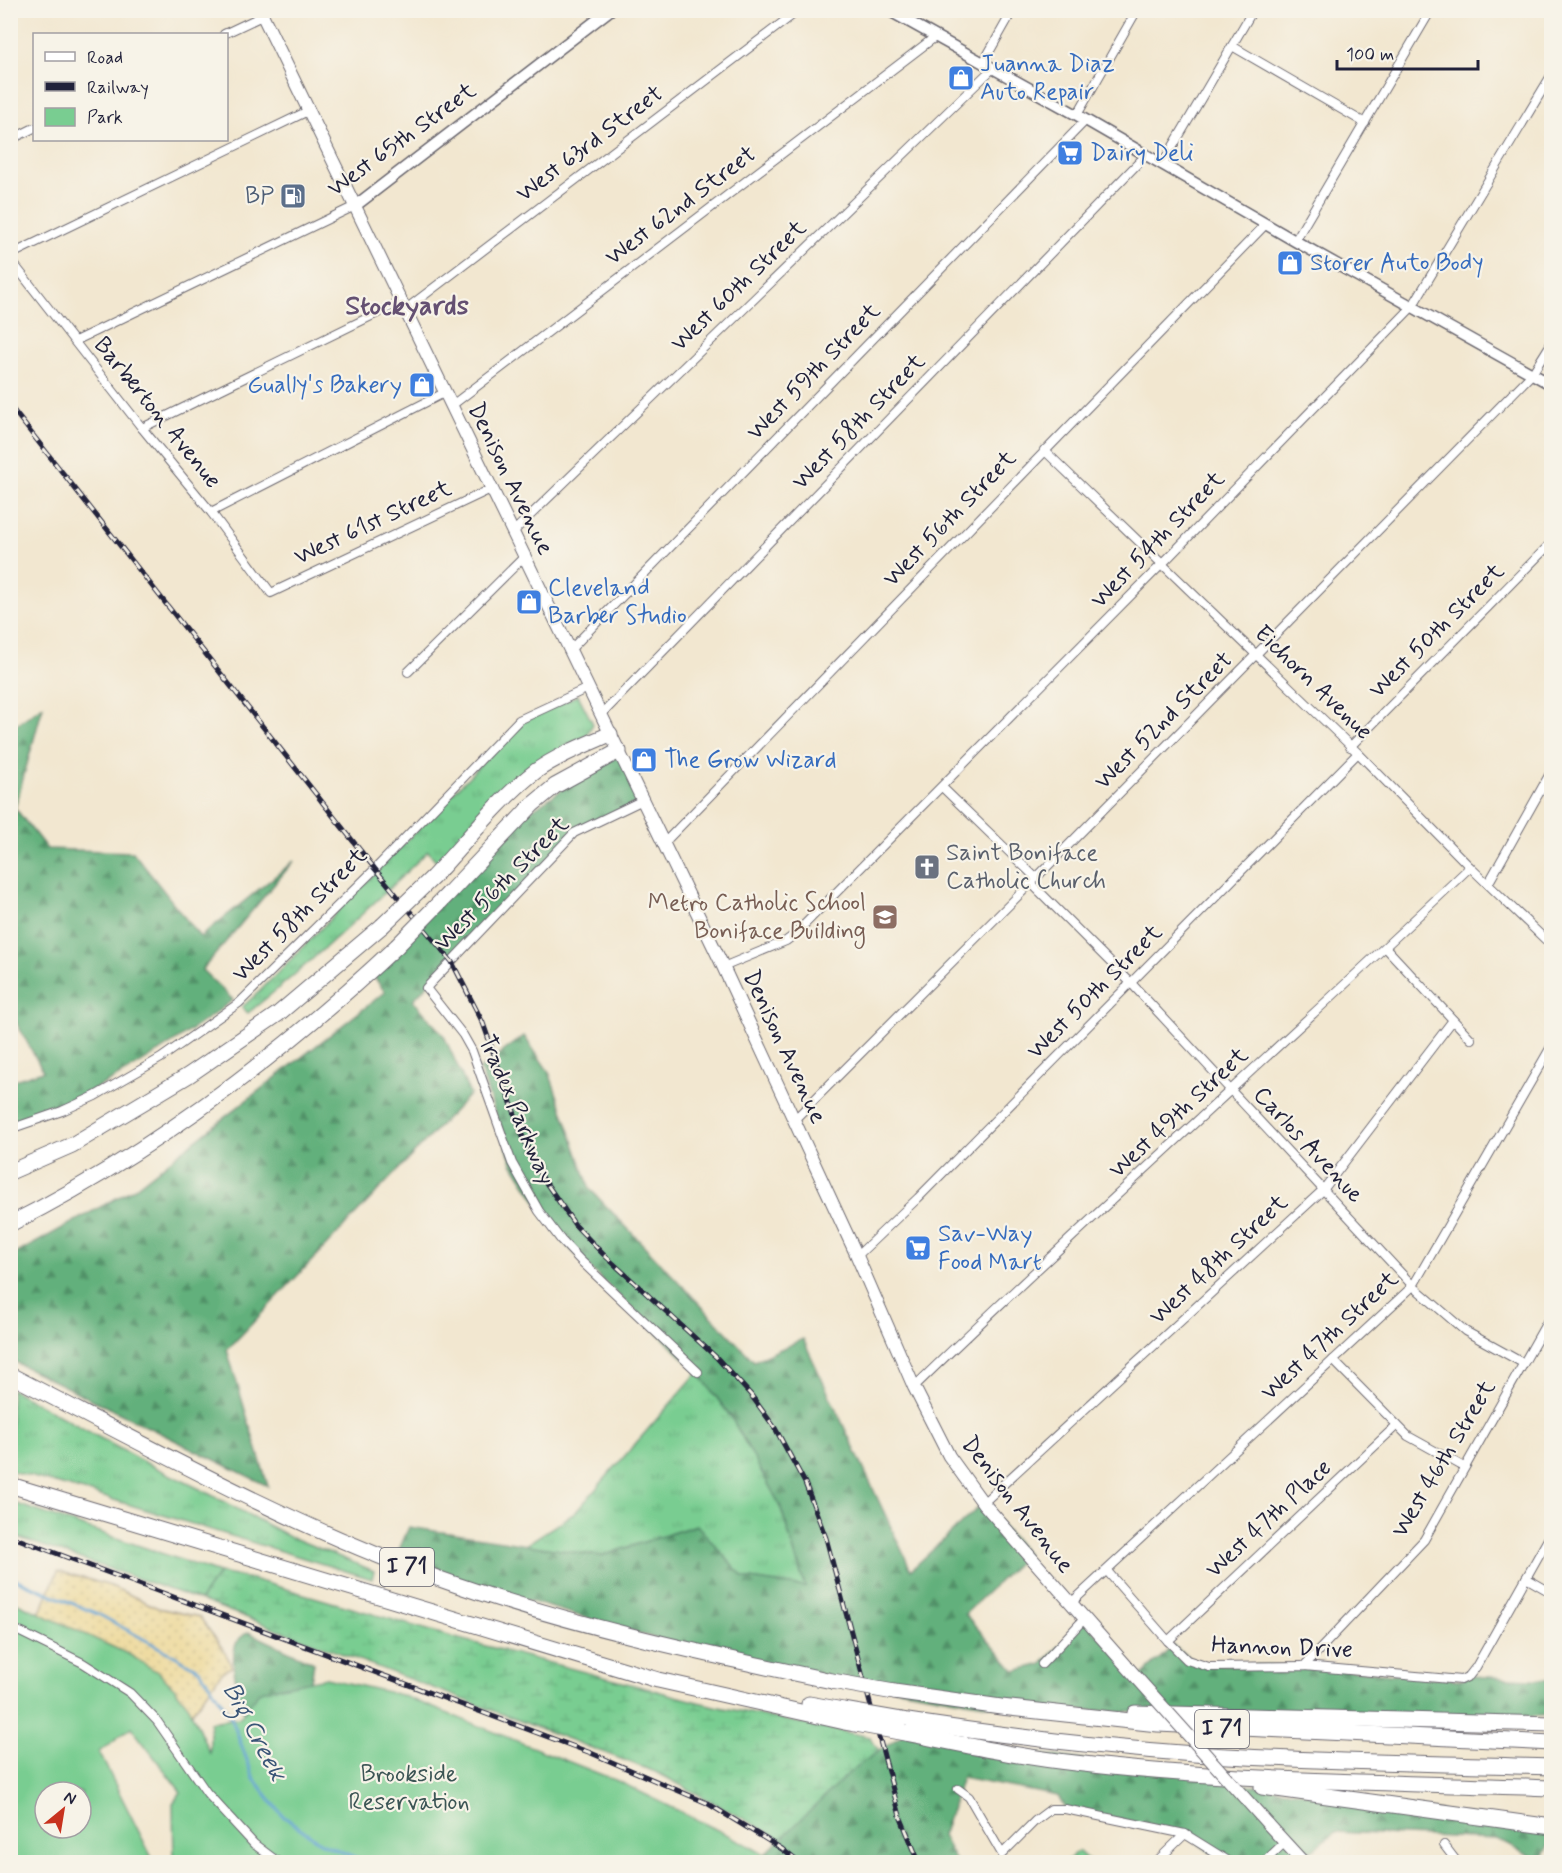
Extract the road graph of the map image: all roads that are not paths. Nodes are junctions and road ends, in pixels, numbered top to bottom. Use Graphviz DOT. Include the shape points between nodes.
graph roads {
  1 [pos="610,10"];
  2 [pos="799,10"];
  3 [pos="888,10"];
  4 [pos="1013,10"];
  5 [pos="1137,10"];
  6 [pos="1253,10"];
  7 [pos="1431,10"];
  8 [pos="261,13"];
  9 [pos="226,33"];
  10 [pos="935,37"];
  11 [pos="1232,46"];
  12 [pos="988,65"];
  13 [pos="1551,74"];
  14 [pos="308,111"];
  15 [pos="1081,117"];
  16 [pos="1365,123"];
  17 [pos="33,128"];
  18 [pos="10,140"];
  19 [pos="1146,155"];
  20 [pos="1162,165"];
  21 [pos="355,206"];
  22 [pos="1266,224"];
  23 [pos="1295,241"];
  24 [pos="10,257"];
  25 [pos="404,305"];
  26 [pos="1412,307"];
  27 [pos="75,341"];
  28 [pos="1551,342"];
  29 [pos="1532,374"];
  30 [pos="1551,385"];
  31 [pos="444,393"];
  32 [pos="451,406"];
  33 [pos="142,428"];
  34 [pos="1044,450"];
  35 [pos="491,489"];
  36 [pos="211,512"];
  37 [pos="513,532"];
  38 [pos="1551,542"];
  39 [pos="525,556"];
  40 [pos="1162,564"];
  41 [pos="271,593"];
  42 [pos="570,650"];
  43 [pos="1256,655"];
  44 [pos="408,672"];
  45 [pos="588,688"];
  46 [pos="601,715"];
  47 [pos="610,734"];
  48 [pos="1350,747"];
  49 [pos="619,751"];
  50 [pos="1358,753"];
  51 [pos="1551,771"];
  52 [pos="942,787"];
  53 [pos="643,800"];
  54 [pos="664,843"];
  55 [pos="1470,867"];
  56 [pos="1033,880"];
  57 [pos="1488,884"];
  58 [pos="1551,946"];
  59 [pos="1386,948"];
  60 [pos="723,967"];
  61 [pos="1131,983"];
  62 [pos="426,988"];
  63 [pos="1453,1020"];
  64 [pos="1471,1039"];
  65 [pos="1551,1044"];
  66 [pos="1231,1091"];
  67 [pos="794,1120"];
  68 [pos="10,1129"];
  69 [pos="10,1172"];
  70 [pos="1323,1190"];
  71 [pos="10,1224"];
  72 [pos="857,1256"];
  73 [pos="1413,1286"];
  74 [pos="1551,1313"];
  75 [pos="1333,1360"];
  76 [pos="1523,1363"];
  77 [pos="698,1372"];
  78 [pos="10,1376"];
  79 [pos="914,1387"];
  80 [pos="1397,1425"];
  81 [pos="1464,1467"];
  82 [pos="10,1485"];
  83 [pos="983,1503"];
  84 [pos="1551,1532"];
  85 [pos="1107,1570"];
  86 [pos="1526,1578"];
  87 [pos="1551,1593"];
  88 [pos="1070,1604"];
  89 [pos="1084,1620"];
  90 [pos="10,1627"];
  91 [pos="1168,1641"];
  92 [pos="1042,1664"];
  93 [pos="1304,1666"];
  94 [pos="1001,1707"];
  95 [pos="1551,1715"];
  96 [pos="1409,1720"];
  97 [pos="1551,1724"];
  98 [pos="903,1727"];
  99 [pos="1551,1743"];
  100 [pos="1551,1767"];
  101 [pos="1185,1774"];
  102 [pos="1551,1788"];
  103 [pos="958,1789"];
  104 [pos="1551,1827"];
  105 [pos="1185,1834"];
  106 [pos="1285,1842"];
  107 [pos="1444,1845"];
  108 [pos="278,1863"];
  109 [pos="1156,1863"];
  110 [pos="1230,1863"];
  111 [pos="1264,1863"];
  112 [pos="1303,1863"];
  113 [pos="1457,1863"];
  1 -- 21 [label="street, West 65th Street"];
  2 -- 25 [label="street, West 63rd Street"];
  3 -- 10 [label="street"];
  4 -- 12 [label="street"];
  5 -- 15 [label="street, West 59th Street"];
  6 -- 11 [label="street"];
  7 -- 16 [label="street"];
  8 -- 9 [label="street"];
  8 -- 14 [label="main road, Denison Avenue"];
  10 -- 12 [label="street"];
  10 -- 32 [label="street, West 62nd Street"];
  11 -- 16 [label="street"];
  11 -- 20 [label="street"];
  12 -- 15 [label="street"];
  12 -- 37 [label="street, West 60th Street"];
  13 -- 26 [label="street, West 54th Street"];
  14 -- 21 [label="main road, Denison Avenue"];
  14 -- 24 [label="street"];
  15 -- 19 [label="street"];
  15 -- 42 [label="street, West 59th Street"];
  16 -- 23 [label="street"];
  17 -- 18 [label="street"];
  19 -- 20 [label="street"];
  19 -- 46 [label="street, West 58th Street"];
  20 -- 22 [label="street"];
  21 -- 25 [label="main road, Denison Avenue"];
  21 -- 27 [label="street, West 65th Street"];
  22 -- 23 [label="street"];
  22 -- 34 [label="street, West 56th Street"];
  23 -- 26 [label="street"];
  24 -- 27 [label="street, Barberton Avenue"];
  25 -- 31 [label="main road, Denison Avenue"];
  25 -- 33 [label="street, West 63rd Street"];
  26 -- 29 [label="street"];
  26 -- 40 [label="street, West 54th Street"];
  27 -- 33 [label="street, Barberton Avenue"];
  28 -- 29 [label="street, West 52nd Street"];
  29 -- 30 [label="street"];
  29 -- 43 [label="street, West 52nd Street"];
  31 -- 32 [label="main road, Denison Avenue"];
  31 -- 36 [label="street"];
  32 -- 35 [label="main road, Denison Avenue"];
  33 -- 36 [label="street, Barberton Avenue"];
  34 -- 40 [label="street, Eichorn Avenue"];
  34 -- 54 [label="street, West 56th Street"];
  35 -- 37 [label="main road, Denison Avenue"];
  35 -- 41 [label="street, West 61st Street"];
  36 -- 41 [label="street, Barberton Avenue"];
  37 -- 39 [label="main road, Denison Avenue"];
  38 -- 48 [label="street, West 50th Street"];
  39 -- 42 [label="main road, Denison Avenue"];
  39 -- 44 [label="street"];
  40 -- 43 [label="street, Eichorn Avenue"];
  40 -- 52 [label="street, West 54th Street"];
  42 -- 45 [label="main road, Denison Avenue"];
  43 -- 48 [label="street, Eichorn Avenue"];
  43 -- 56 [label="street, West 52nd Street"];
  45 -- 46 [label="main road, Denison Avenue"];
  45 -- 68 [label="street, West 58th Street" via="519,720 239,1004 161,1058 95,1096"];
  46 -- 47 [label="main road, Denison Avenue"];
  47 -- 49 [label="main road, Denison Avenue"];
  47 -- 69 [label="highway, bridge" via="555,759 529,777 382,926 278,1014 189,1075 72,1145"];
  48 -- 50 [label="street, Eichorn Avenue"];
  49 -- 53 [label="main road, Denison Avenue"];
  49 -- 71 [label="highway, bridge" via="555,786 532,805 397,945 265,1061 142,1148"];
  50 -- 55 [label="street, Eichorn Avenue"];
  50 -- 61 [label="street, West 50th Street"];
  51 -- 57 [label="street"];
  52 -- 56 [label="street, Carlos Avenue"];
  52 -- 60 [label="street, West 54th Street" via="794,935"];
  53 -- 54 [label="main road, Denison Avenue"];
  53 -- 62 [label="street, West 56th Street" via="574,833"];
  54 -- 60 [label="main road, Denison Avenue"];
  55 -- 57 [label="street, Eichorn Avenue"];
  55 -- 59 [label="street, West 49th Street"];
  56 -- 61 [label="street, Carlos Avenue"];
  56 -- 67 [label="street, West 52nd Street"];
  57 -- 58 [label="street, Eichorn Avenue"];
  59 -- 63 [label="street"];
  59 -- 66 [label="street, West 49th Street"];
  60 -- 67 [label="main road, Denison Avenue"];
  61 -- 66 [label="street, Carlos Avenue"];
  61 -- 72 [label="street, West 50th Street"];
  62 -- 77 [label="street, Tradex Parkway" via="472,1051 512,1162 539,1210 581,1261"];
  63 -- 64 [label="street"];
  63 -- 70 [label="street, West 48th Street"];
  65 -- 73 [label="street, West 47th Street"];
  66 -- 70 [label="street, Carlos Avenue"];
  66 -- 79 [label="street, West 49th Street"];
  67 -- 72 [label="main road, Denison Avenue"];
  70 -- 73 [label="street, Carlos Avenue"];
  70 -- 83 [label="street, West 48th Street"];
  72 -- 79 [label="main road, Denison Avenue"];
  73 -- 75 [label="street, West 47th Street"];
  73 -- 76 [label="street, Carlos Avenue" via="1465,1330"];
  74 -- 76 [label="street, West 46th Street"];
  75 -- 80 [label="street"];
  75 -- 85 [label="street, West 47th Street"];
  76 -- 81 [label="street, West 46th Street"];
  78 -- 94 [label="highway, I 71, bridge" via="278,1512 436,1578 568,1620 722,1658 894,1692"];
  79 -- 83 [label="main road, Denison Avenue" via="949,1456"];
  80 -- 81 [label="street" via="1408,1436"];
  80 -- 91 [label="street, West 47th Place"];
  81 -- 93 [label="street, West 46th Street" via="1424,1540"];
  82 -- 98 [label="highway, I 71, bridge" via="676,1684"];
  83 -- 88 [label="main road, Denison Avenue"];
  84 -- 86 [label="street"];
  85 -- 88 [label="street, West 47th Street"];
  85 -- 91 [label="street, Hannon Drive"];
  86 -- 87 [label="street"];
  86 -- 93 [label="street, Hannon Drive" via="1476,1667 1461,1680"];
  88 -- 89 [label="main road, Denison Avenue"];
  89 -- 92 [label="street"];
  89 -- 106 [label="main road, Denison Avenue, bridge"];
  90 -- 108 [label="street" via="82,1663 130,1693 157,1721 207,1793 254,1844"];
  91 -- 93 [label="street, Hannon Drive" via="1187,1660 1209,1668"];
  94 -- 96 [label="highway"];
  94 -- 99 [label="highway, I 71" via="1216,1728"];
  95 -- 96 [label="highway"];
  96 -- 97 [label="highway"];
  98 -- 100 [label="highway, I 71" via="1194,1754"];
  98 -- 101 [label="highway" via="1074,1763"];
  101 -- 102 [label="highway"];
  101 -- 104 [label="highway"];
  103 -- 105 [label="street" via="969,1797 1002,1854 1052,1809"];
  105 -- 109 [label="street"];
  105 -- 110 [label="street"];
  106 -- 111 [label="street"];
  106 -- 112 [label="main road, Denison Avenue"];
  107 -- 113 [label="street"];
}
